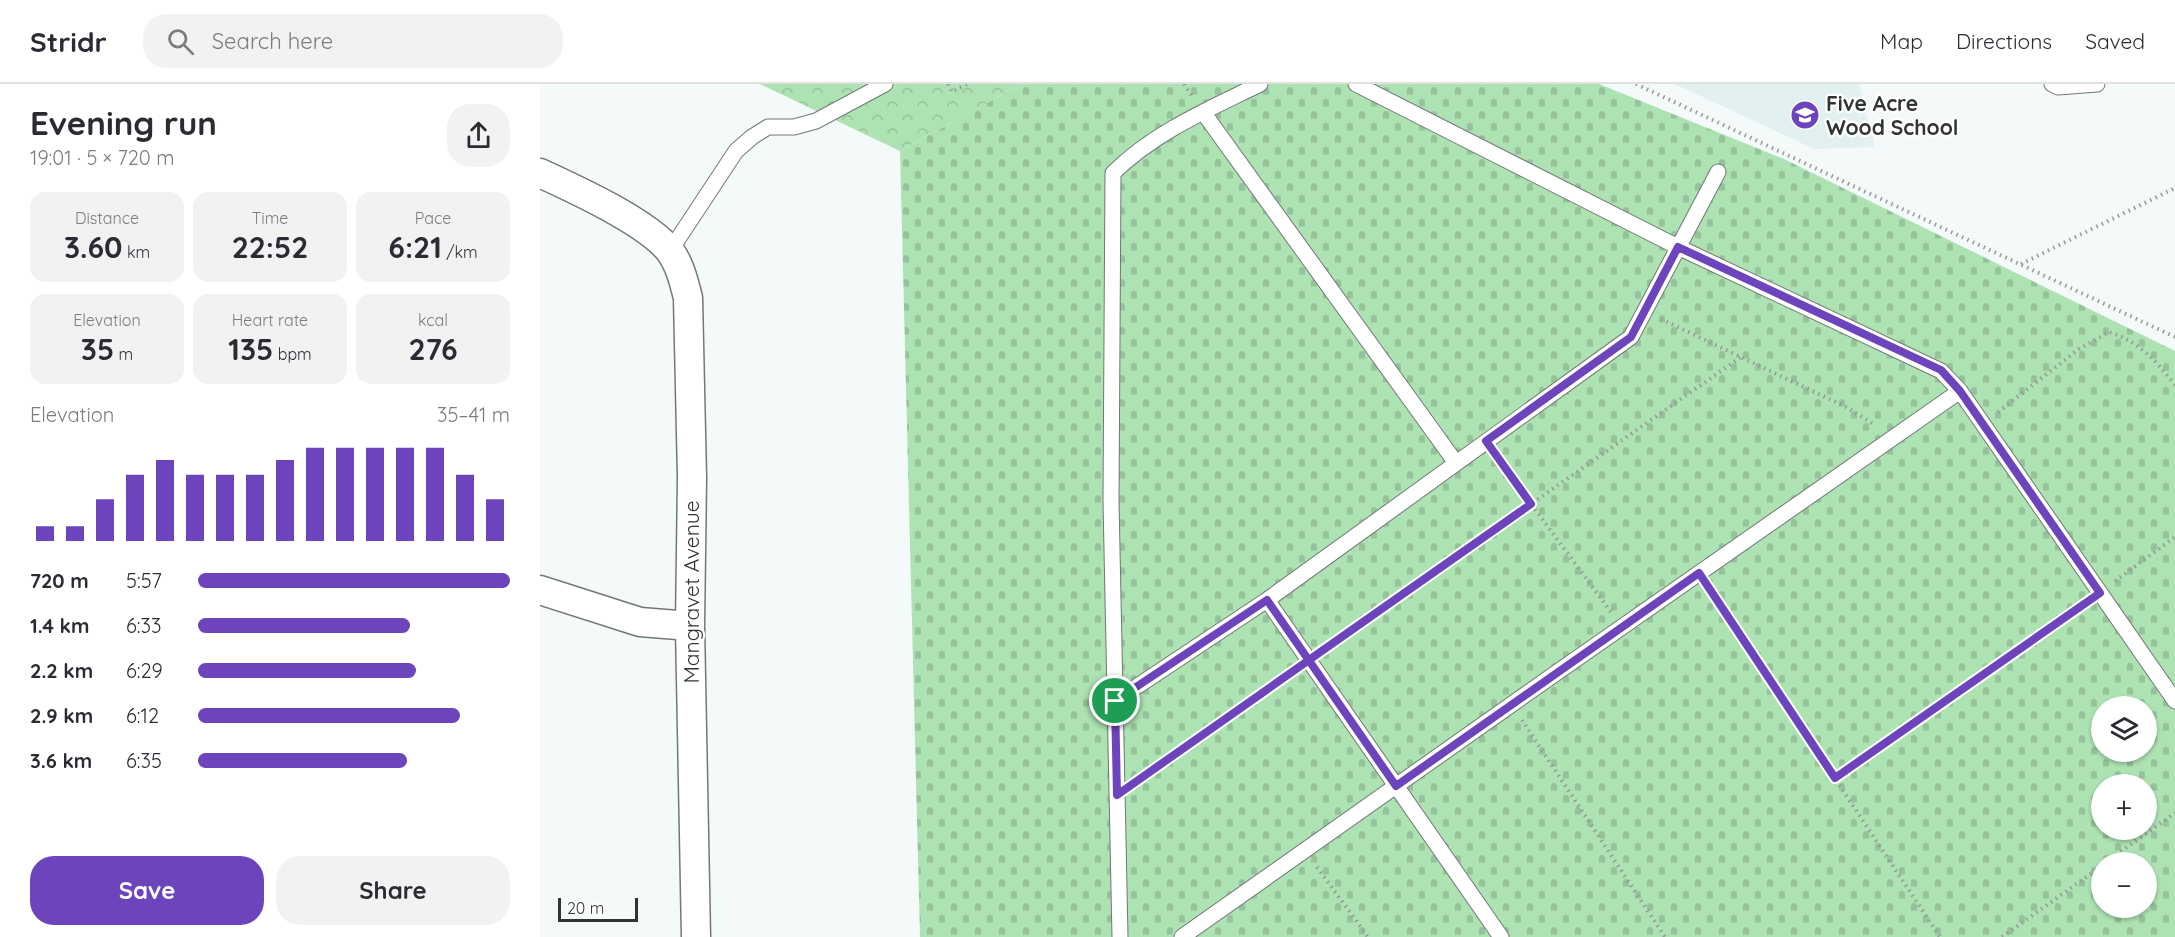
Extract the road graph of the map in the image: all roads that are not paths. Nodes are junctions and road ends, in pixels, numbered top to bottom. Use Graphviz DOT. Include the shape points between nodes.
graph roads {
  1 [pos="885,84"];
  2 [pos="1260,84"];
  3 [pos="1356,84"];
  4 [pos="2052,84"];
  5 [pos="2097,84"];
  6 [pos="1203,112"];
  7 [pos="1718,172"];
  8 [pos="540,173"];
  9 [pos="1678,247"];
  10 [pos="670,251"];
  11 [pos="1960,391"];
  12 [pos="1456,463"];
  13 [pos="540,590"];
  14 [pos="1267,600"];
  15 [pos="690,626"];
  16 [pos="1115,701"];
  17 [pos="2175,701"];
  18 [pos="1396,786"];
  19 [pos="696,937"];
  20 [pos="1120,937"];
  21 [pos="1182,937"];
  22 [pos="1501,937"];
  1 -- 10 [label="lane" via="816,121 794,127 768,127 752,137 736,151"];
  2 -- 6 [label="lane"];
  3 -- 9 [label="lane"];
  4 -- 5 [label="lane"];
  6 -- 12 [label="lane"];
  6 -- 16 [label="lane" via="1133,153 1113,172 1111,501"];
  7 -- 9 [label="lane"];
  8 -- 10 [label="street" via="647,230"];
  9 -- 11 [label="lane" via="1941,370"];
  9 -- 12 [label="lane" via="1631,337"];
  10 -- 15 [label="street, Mangravet Avenue" via="683,276 688,298"];
  11 -- 17 [label="lane"];
  11 -- 18 [label="lane"];
  12 -- 14 [label="lane"];
  13 -- 15 [label="street" via="640,621"];
  14 -- 16 [label="lane"];
  14 -- 18 [label="lane"];
  15 -- 19 [label="street, Mangravet Avenue"];
  16 -- 20 [label="lane"];
  18 -- 21 [label="lane"];
  18 -- 22 [label="lane"];
}
